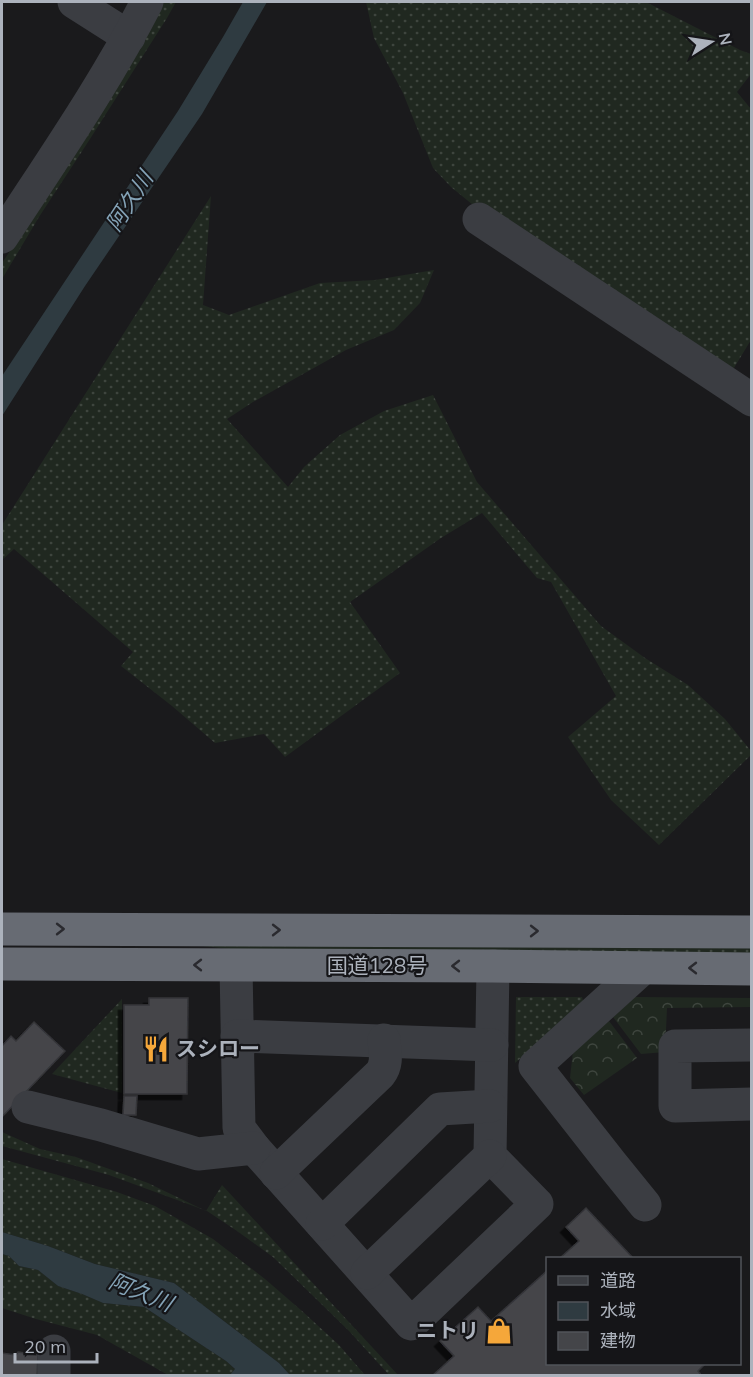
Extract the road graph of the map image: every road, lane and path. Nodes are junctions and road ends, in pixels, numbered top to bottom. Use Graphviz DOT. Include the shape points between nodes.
graph roads {
  1 [pos="74,2"];
  2 [pos="147,2"];
  3 [pos="129,37"];
  4 [pos="479,219"];
  5 [pos="2,237"];
  6 [pos="752,400"];
  7 [pos="2,929"];
  8 [pos="752,932"];
  9 [pos="2,964"];
  10 [pos="236,966"];
  11 [pos="493,966"];
  12 [pos="643,968"];
  13 [pos="752,969"];
  14 [pos="237,1036"];
  15 [pos="384,1041"];
  16 [pos="492,1045"];
  17 [pos="752,1045"];
  18 [pos="752,1104"];
  19 [pos="490,1106"];
  20 [pos="28,1107"];
  21 [pos="254,1148"];
  22 [pos="490,1156"];
  23 [pos="276,1173"];
  24 [pos="645,1205"];
  25 [pos="322,1224"];
  26 [pos="367,1274"];
  1 -- 3 [label="street"];
  2 -- 3 [label="street"];
  3 -- 5 [label="street"];
  4 -- 6 [label="street"];
  7 -- 8 [label="highway, 国道128号, one-way"];
  10 -- 9 [label="highway, 国道128号, one-way"];
  11 -- 10 [label="highway, 国道128号, one-way"];
  10 -- 14 [label="street"];
  11 -- 12 [label="highway, 国道128号"];
  11 -- 16 [label="street"];
  13 -- 12 [label="highway, 国道128号, one-way"];
  12 -- 24 [label="street" via="535,1066"];
  14 -- 15 [label="street"];
  14 -- 21 [label="street" via="239,1128"];
  15 -- 16 [label="street"];
  15 -- 23 [label="street" via="385,1068"];
  16 -- 19 [label="street"];
  17 -- 18 [label="street" via="675,1046 675,1106"];
  19 -- 22 [label="street"];
  19 -- 25 [label="street" via="440,1109"];
  20 -- 21 [label="street" via="198,1154"];
  21 -- 23 [label="street"];
  22 -- 26 [label="street"];
  22 -- 26 [label="street" via="537,1204 411,1324"];
  23 -- 25 [label="street"];
  25 -- 26 [label="street"];
}
